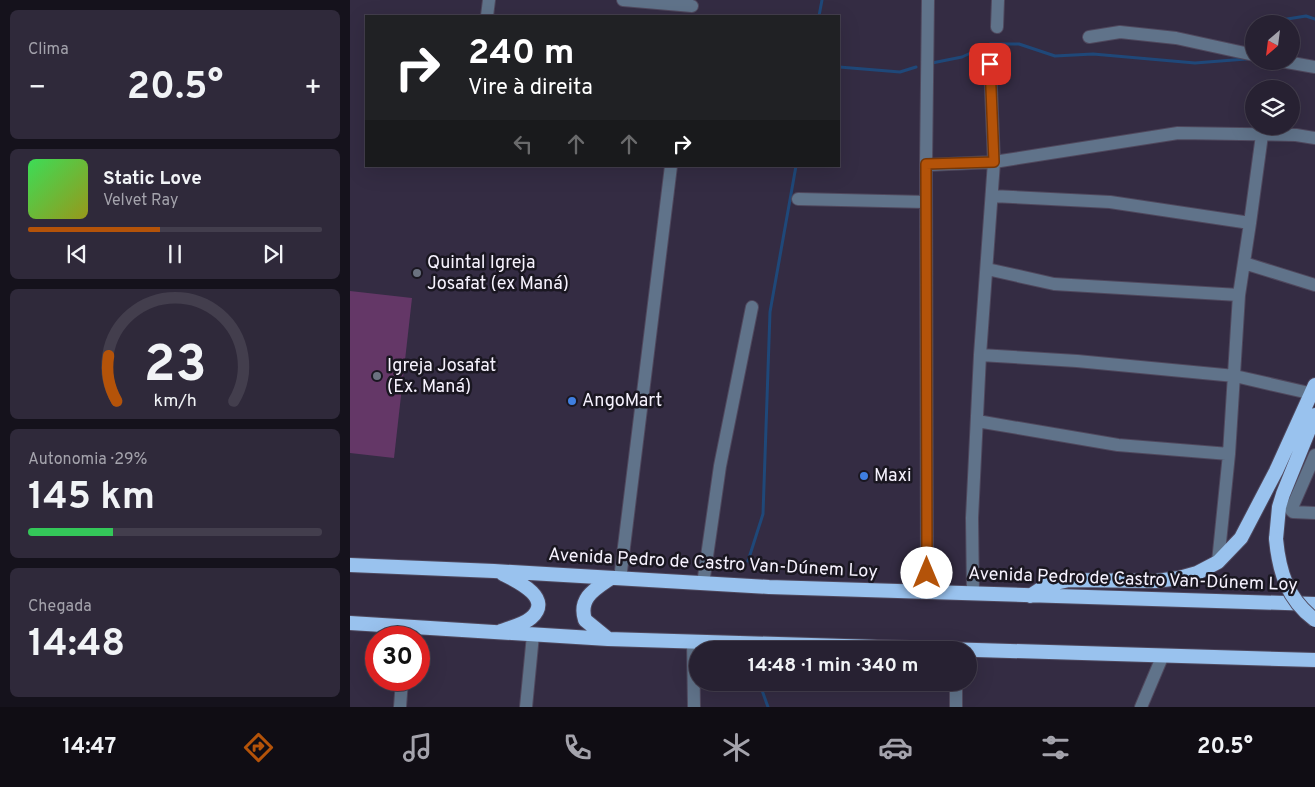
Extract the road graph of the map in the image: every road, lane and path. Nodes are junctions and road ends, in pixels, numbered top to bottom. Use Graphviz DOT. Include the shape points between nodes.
graph roads {
  1 [pos="489,0"];
  2 [pos="622,0"];
  3 [pos="928,0"];
  4 [pos="998,0"];
  5 [pos="692,8"];
  6 [pos="487,15"];
  7 [pos="998,27"];
  8 [pos="1089,38"];
  9 [pos="1245,53"];
  10 [pos="990,64"];
  11 [pos="1300,64"];
  12 [pos="1315,67"];
  13 [pos="1245,135"];
  14 [pos="1262,135"];
  15 [pos="1296,135"];
  16 [pos="1315,138"];
  17 [pos="994,162"];
  18 [pos="926,164"];
  19 [pos="671,167"];
  20 [pos="992,196"];
  21 [pos="798,199"];
  22 [pos="926,202"];
  23 [pos="1250,222"];
  24 [pos="1244,263"];
  25 [pos="987,269"];
  26 [pos="1315,285"];
  27 [pos="1239,294"];
  28 [pos="752,307"];
  29 [pos="980,355"];
  30 [pos="1235,376"];
  31 [pos="1312,389"];
  32 [pos="1315,416"];
  33 [pos="977,421"];
  34 [pos="1229,454"];
  35 [pos="1315,455"];
  36 [pos="1315,513"];
  37 [pos="1218,562"];
  38 [pos="350,565"];
  39 [pos="494,571"];
  40 [pos="615,578"];
  41 [pos="703,584"];
  42 [pos="927,593"];
  43 [pos="973,594"];
  44 [pos="1030,596"];
  45 [pos="1315,604"];
  46 [pos="1315,620"];
  47 [pos="350,623"];
  48 [pos="368,626"];
  49 [pos="430,632"];
  50 [pos="496,632"];
  51 [pos="533,635"];
  52 [pos="608,639"];
  53 [pos="693,640"];
  54 [pos="709,641"];
  55 [pos="977,650"];
  56 [pos="1163,655"];
  57 [pos="1315,660"];
  58 [pos="401,691"];
  59 [pos="956,691"];
  60 [pos="400,707"];
  61 [pos="526,707"];
  62 [pos="694,707"];
  63 [pos="956,707"];
  64 [pos="1141,707"];
  1 -- 6 [label="street"];
  2 -- 5 [label="street"];
  3 -- 18 [label="street"];
  4 -- 7 [label="street"];
  8 -- 9 [label="street" via="1120,32 1176,38"];
  10 -- 17 [label="street"];
  11 -- 12 [label="street"];
  13 -- 17 [label="street" via="1178,133"];
  14 -- 23 [label="street"];
  15 -- 16 [label="street"];
  17 -- 18 [label="street"];
  17 -- 20 [label="street"];
  18 -- 22 [label="street"];
  19 -- 40 [label="street"];
  20 -- 23 [label="street" via="1110,202"];
  20 -- 25 [label="street"];
  21 -- 22 [label="street"];
  22 -- 42 [label="street"];
  23 -- 24 [label="street"];
  24 -- 26 [label="street"];
  24 -- 27 [label="street"];
  25 -- 27 [label="street" via="1054,284"];
  25 -- 29 [label="street"];
  27 -- 30 [label="street"];
  28 -- 41 [label="street" via="720,466"];
  29 -- 30 [label="street"];
  29 -- 33 [label="street"];
  30 -- 31 [label="street"];
  30 -- 34 [label="street"];
  31 -- 37 [label="highway" via="1276,472 1241,538"];
  32 -- 46 [label="highway, bridge" via="1283,494 1276,538 1283,580 1301,608"];
  33 -- 34 [label="street" via="1118,445"];
  33 -- 43 [label="street" via="972,518"];
  34 -- 37 [label="street"];
  35 -- 36 [label="street" via="1291,510"];
  37 -- 44 [label="highway" via="1197,573 1164,580 1069,580 1046,585"];
  38 -- 39 [label="highway, Avenida Pedro de Castro Van-Dúnem Loy"];
  39 -- 40 [label="highway, Avenida Pedro de Castro Van-Dúnem Loy"];
  39 -- 50 [label="highway" via="525,584 537,602 530,618"];
  40 -- 41 [label="highway, Avenida Pedro de Castro Van-Dúnem Loy"];
  40 -- 52 [label="highway" via="590,592 583,606 585,620"];
  41 -- 42 [label="highway, Avenida Pedro de Castro Van-Dúnem Loy"];
  42 -- 43 [label="highway, Avenida Pedro de Castro Van-Dúnem Loy"];
  43 -- 44 [label="highway, Avenida Pedro de Castro Van-Dúnem Loy"];
  44 -- 45 [label="highway, Avenida Pedro de Castro Van-Dúnem Loy"];
  47 -- 48 [label="highway"];
  49 -- 50 [label="highway"];
  50 -- 51 [label="highway"];
  51 -- 52 [label="highway"];
  51 -- 61 [label="street"];
  52 -- 53 [label="highway"];
  53 -- 54 [label="highway"];
  53 -- 62 [label="street"];
  55 -- 56 [label="highway"];
  56 -- 57 [label="highway"];
  56 -- 64 [label="street"];
  58 -- 60 [label="street"];
  59 -- 63 [label="street"];
}
